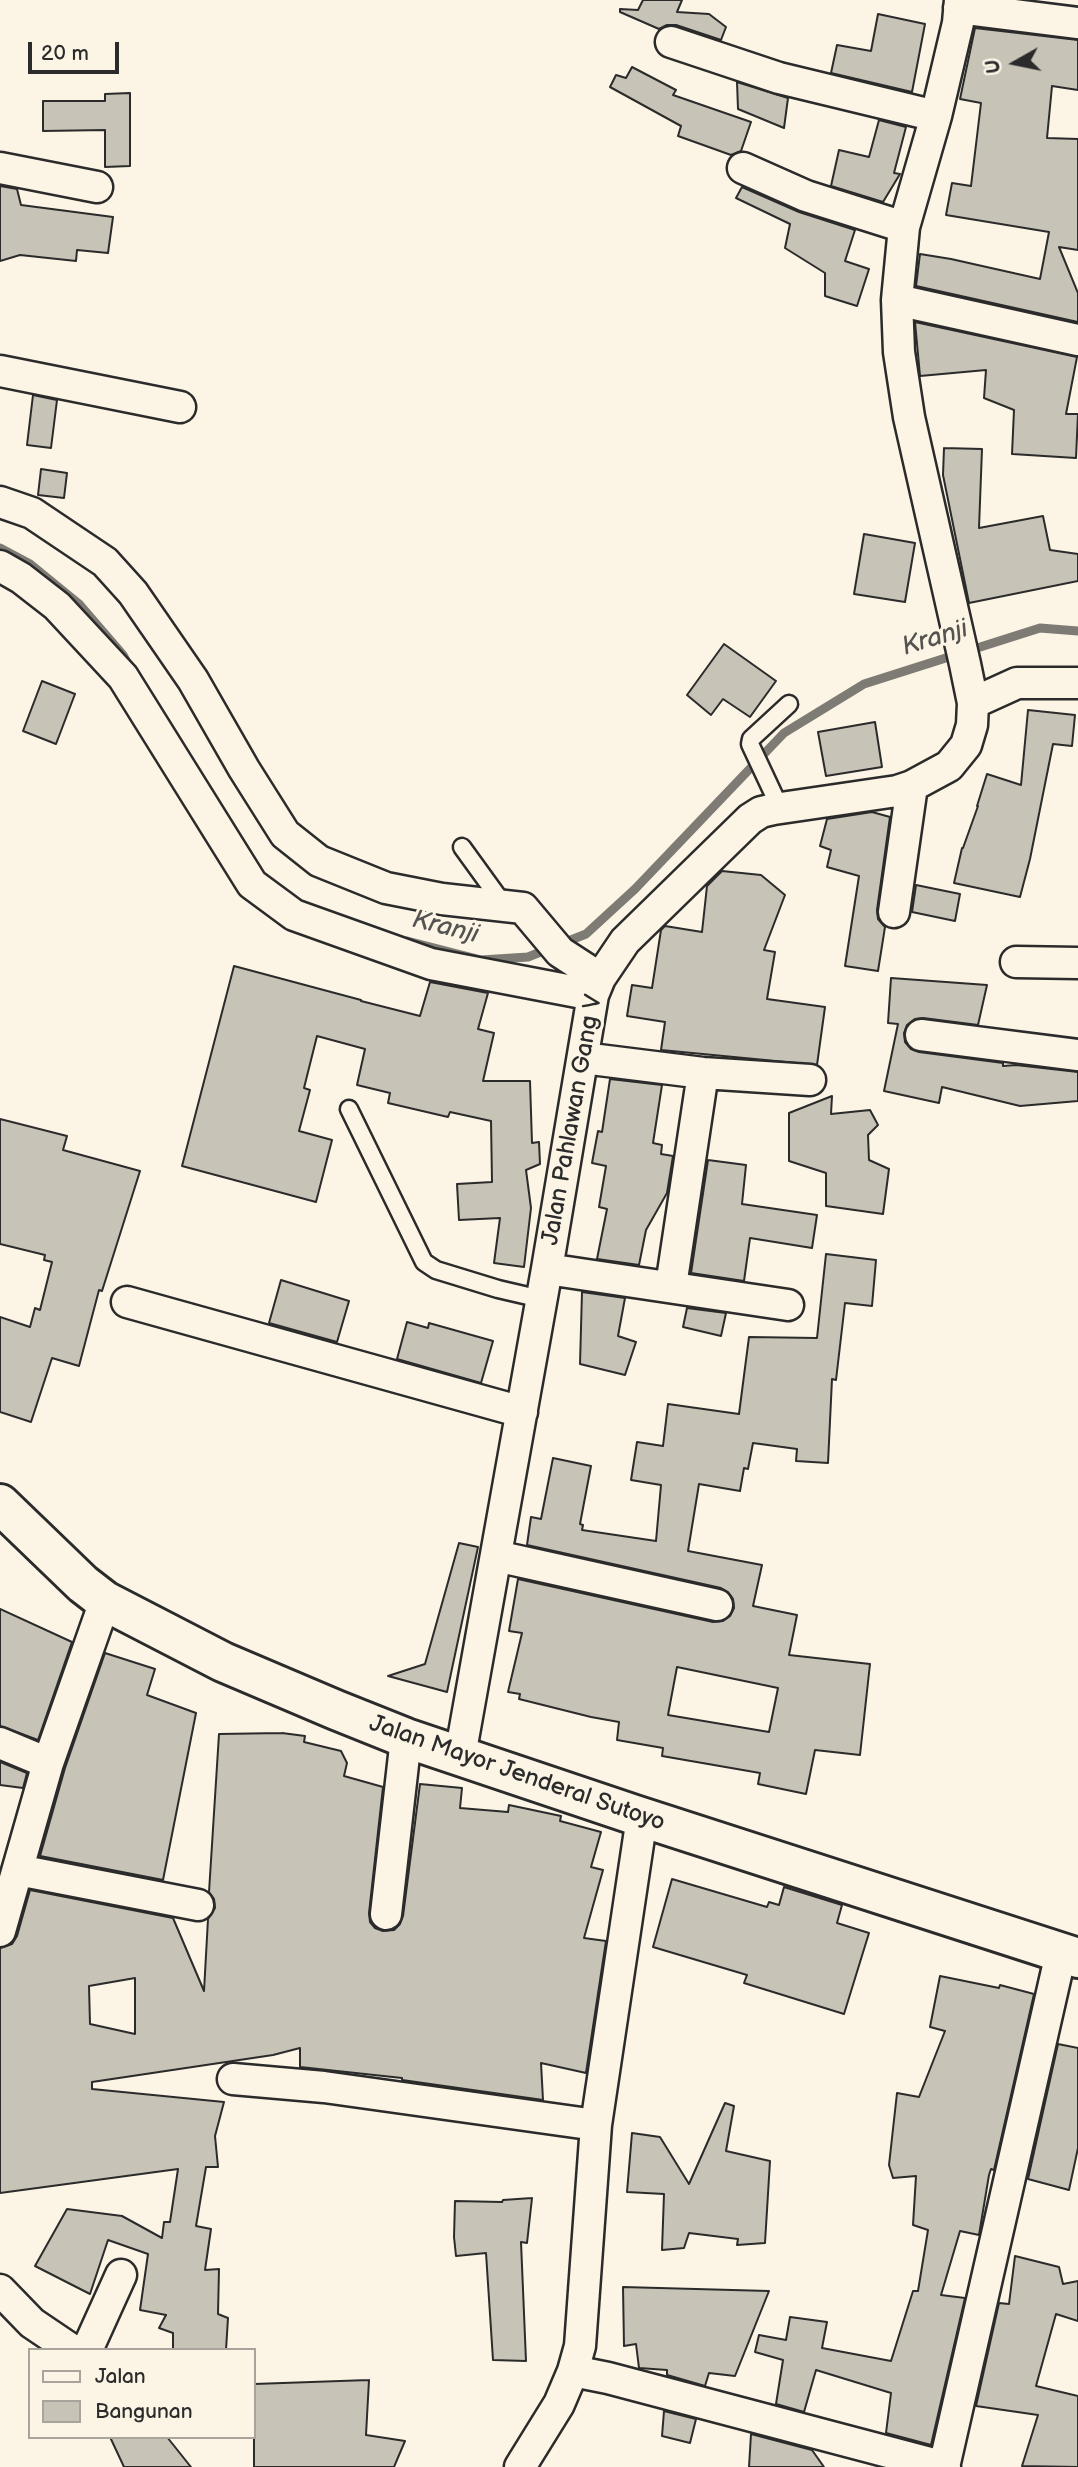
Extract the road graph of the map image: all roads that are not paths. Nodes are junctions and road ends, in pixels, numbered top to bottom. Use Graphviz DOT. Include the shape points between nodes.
graph roads {
  1 [pos="959,4"];
  2 [pos="1078,23"];
  3 [pos="671,42"];
  4 [pos="936,116"];
  5 [pos="0,168"];
  6 [pos="743,168"];
  7 [pos="97,187"];
  8 [pos="904,227"];
  9 [pos="897,300"];
  10 [pos="1078,340"];
  11 [pos="0,371"];
  12 [pos="180,407"];
  13 [pos="0,502"];
  14 [pos="0,566"];
  15 [pos="1078,683"];
  16 [pos="973,703"];
  17 [pos="789,704"];
  18 [pos="912,786"];
  19 [pos="780,808"];
  20 [pos="461,848"];
  21 [pos="514,907"];
  22 [pos="894,912"];
  23 [pos="1016,962"];
  24 [pos="1078,962"];
  25 [pos="596,986"];
  26 [pos="921,1035"];
  27 [pos="1078,1055"];
  28 [pos="583,1058"];
  29 [pos="703,1073"];
  30 [pos="810,1080"];
  31 [pos="349,1109"];
  32 [pos="547,1269"];
  33 [pos="671,1286"];
  34 [pos="541,1299"];
  35 [pos="127,1302"];
  36 [pos="788,1306"];
  37 [pos="522,1412"];
  38 [pos="0,1504"];
  39 [pos="496,1556"];
  40 [pos="104,1601"];
  41 [pos="717,1605"];
  42 [pos="406,1738"];
  43 [pos="0,1743"];
  44 [pos="460,1756"];
  45 [pos="48,1763"];
  46 [pos="642,1817"];
  47 [pos="18,1870"];
  48 [pos="198,1905"];
  49 [pos="386,1914"];
  50 [pos="0,1931"];
  51 [pos="1069,1955"];
  52 [pos="233,2079"];
  53 [pos="596,2125"];
  54 [pos="121,2275"];
  55 [pos="0,2290"];
  56 [pos="69,2348"];
  57 [pos="88,2348"];
  58 [pos="573,2371"];
  59 [pos="520,2467"];
  60 [pos="945,2467"];
  1 -- 2 [label="street"];
  1 -- 4 [label="street, Jalan Pahlawan Gang V"];
  3 -- 4 [label="street" via="779,78"];
  4 -- 8 [label="street, Jalan Pahlawan Gang V"];
  5 -- 7 [label="street"];
  6 -- 8 [label="street" via="806,197"];
  8 -- 9 [label="street, Jalan Pahlawan Gang V"];
  9 -- 10 [label="street"];
  9 -- 16 [label="street, Jalan Pahlawan Gang V" via="909,417"];
  11 -- 12 [label="street"];
  13 -- 21 [label="street" via="32,513 105,562 133,593 193,680 285,834 319,861 386,888"];
  14 -- 25 [label="street" via="57,606 123,677 243,872 294,915 431,964"];
  15 -- 16 [label="street" via="1017,683"];
  16 -- 18 [label="street, Jalan Pahlawan Gang V" via="966,745 949,766"];
  17 -- 19 [label="lane" via="751,739"];
  18 -- 19 [label="street, Jalan Pahlawan Gang V"];
  18 -- 22 [label="street"];
  19 -- 25 [label="street, Jalan Pahlawan Gang V" via="761,812 728,838 625,942"];
  20 -- 21 [label="lane"];
  21 -- 25 [label="street"];
  23 -- 24 [label="street"];
  25 -- 28 [label="street, Jalan Pahlawan Gang V"];
  26 -- 27 [label="street"];
  28 -- 29 [label="street"];
  28 -- 32 [label="street, Jalan Pahlawan Gang V"];
  29 -- 30 [label="street"];
  29 -- 33 [label="street"];
  31 -- 34 [label="lane" via="425,1262 436,1270"];
  32 -- 33 [label="street"];
  32 -- 34 [label="street, Jalan Pahlawan Gang V"];
  33 -- 36 [label="street"];
  34 -- 37 [label="street, Jalan Pahlawan Gang V"];
  35 -- 37 [label="street"];
  37 -- 39 [label="street, Jalan Pahlawan Gang V"];
  38 -- 40 [label="main road, Jalan Mayor Jenderal Sutoyo"];
  39 -- 41 [label="street"];
  39 -- 44 [label="street, Jalan Pahlawan Gang V"];
  40 -- 42 [label="main road, Jalan Mayor Jenderal Sutoyo" via="223,1662"];
  40 -- 45 [label="street"];
  42 -- 44 [label="main road, Jalan Mayor Jenderal Sutoyo"];
  42 -- 49 [label="street"];
  43 -- 45 [label="street"];
  44 -- 46 [label="main road, Jalan Mayor Jenderal Sutoyo"];
  45 -- 47 [label="street"];
  46 -- 51 [label="main road, Jalan Mayor Jenderal Sutoyo"];
  46 -- 53 [label="street"];
  47 -- 48 [label="street"];
  47 -- 50 [label="street"];
  51 -- 60 [label="street"];
  52 -- 53 [label="street" via="324,2087"];
  53 -- 58 [label="street" via="580,2346"];
  54 -- 57 [label="street"];
  55 -- 56 [label="street" via="32,2323"];
  58 -- 59 [label="street" via="559,2404"];
  58 -- 60 [label="street"];
}
